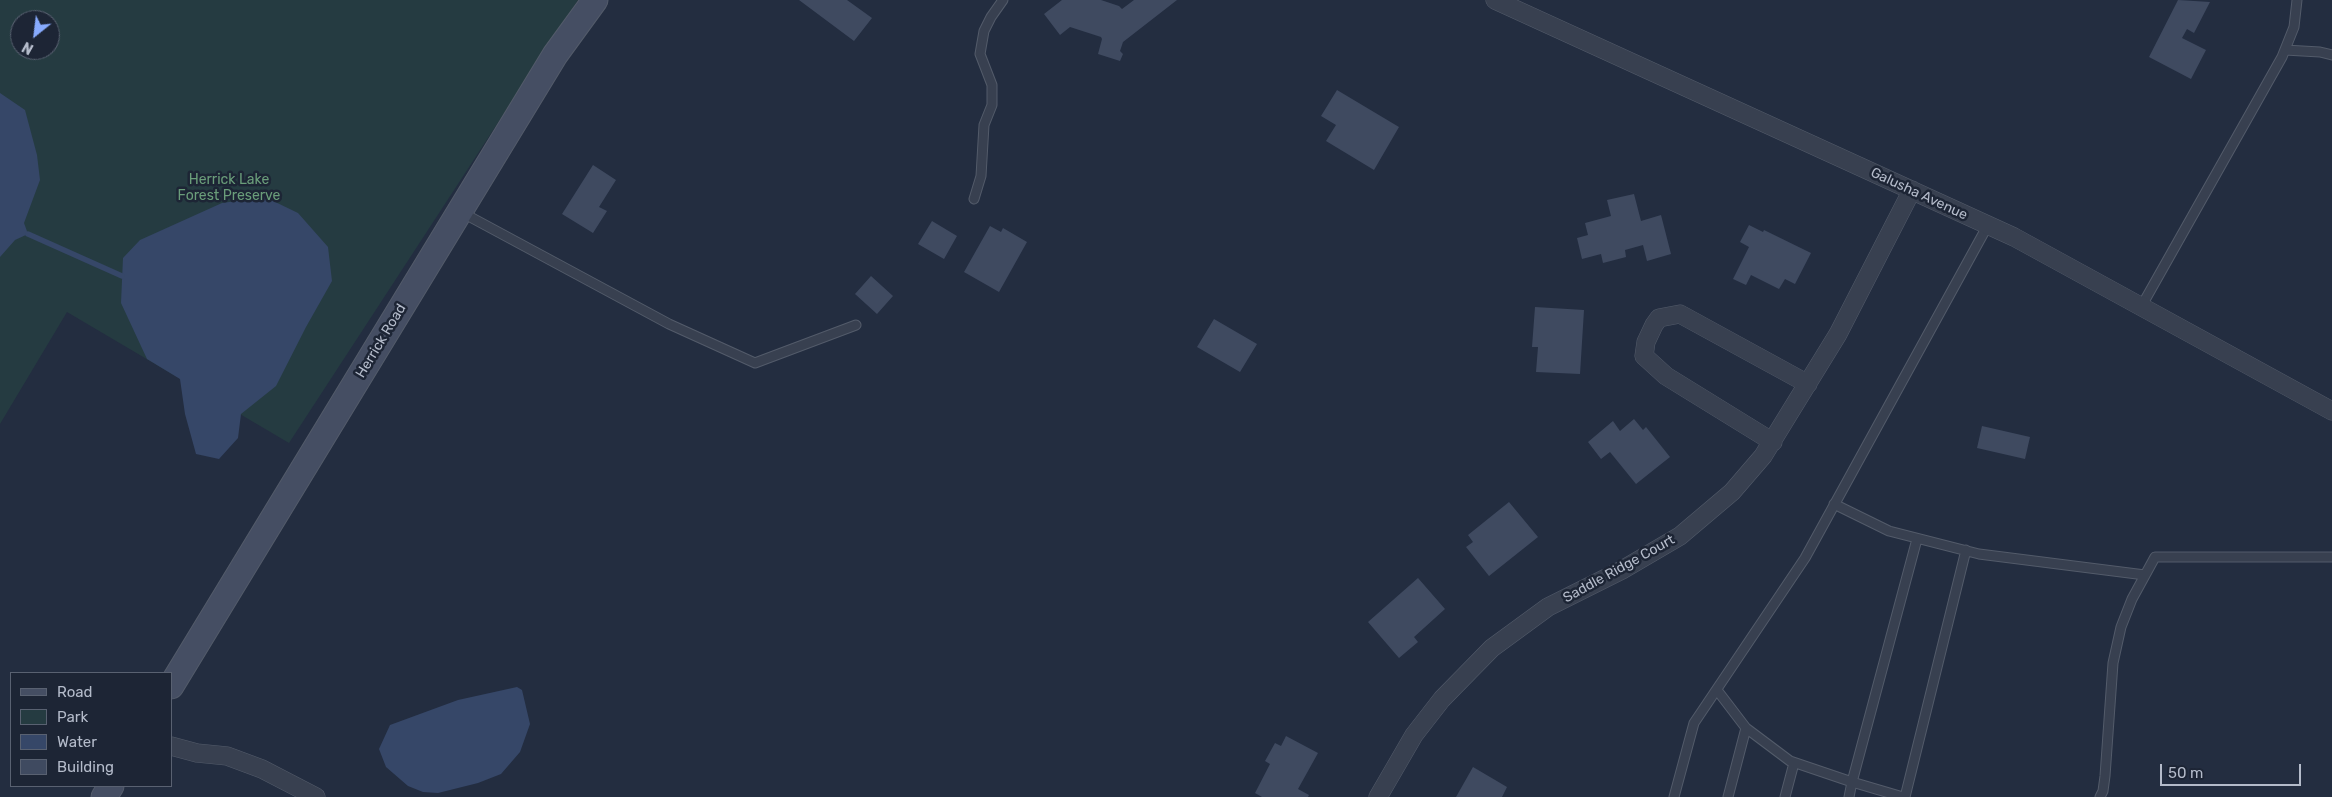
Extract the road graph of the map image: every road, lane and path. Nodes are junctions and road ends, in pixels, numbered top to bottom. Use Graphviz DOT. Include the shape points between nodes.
graph roads {
  1 [pos="595,0"];
  2 [pos="1003,0"];
  3 [pos="1495,0"];
  4 [pos="2297,0"];
  5 [pos="2285,50"];
  6 [pos="2332,55"];
  7 [pos="1912,190"];
  8 [pos="974,198"];
  9 [pos="460,212"];
  10 [pos="1988,225"];
  11 [pos="2141,307"];
  12 [pos="856,325"];
  13 [pos="1808,384"];
  14 [pos="2332,411"];
  15 [pos="1772,442"];
  16 [pos="1834,504"];
  17 [pos="1918,539"];
  18 [pos="1966,550"];
  19 [pos="2332,557"];
  20 [pos="2145,575"];
  21 [pos="172,684"];
  22 [pos="1716,690"];
  23 [pos="1746,728"];
  24 [pos="172,746"];
  25 [pos="1794,762"];
  26 [pos="1852,782"];
  27 [pos="316,797"];
  28 [pos="1378,797"];
  29 [pos="1674,797"];
  30 [pos="1728,797"];
  31 [pos="1786,797"];
  32 [pos="1849,797"];
  33 [pos="1904,797"];
  34 [pos="2100,797"];
  1 -- 9 [label="street, Herrick Road" via="556,55"];
  2 -- 8 [label="lane" via="984,31 980,54 992,85 992,105 984,124 981,176"];
  3 -- 7 [label="street, Galusha Avenue"];
  4 -- 5 [label="lane" via="2294,27"];
  5 -- 6 [label="lane"];
  5 -- 11 [label="lane"];
  7 -- 10 [label="street, Galusha Avenue"];
  7 -- 13 [label="street, Saddle Ridge Court" via="1838,334"];
  9 -- 12 [label="lane" via="669,324 755,363"];
  9 -- 21 [label="street, Herrick Road"];
  10 -- 11 [label="street, Galusha Avenue"];
  10 -- 16 [label="lane"];
  11 -- 14 [label="street, Galusha Avenue"];
  13 -- 15 [label="street, Saddle Ridge Court"];
  13 -- 15 [label="street" via="1680,314 1659,318 1654,325 1644,356 1666,376"];
  15 -- 28 [label="street, Saddle Ridge Court" via="1732,492 1680,536 1548,607 1486,654 1442,699 1414,735"];
  16 -- 17 [label="lane" via="1889,531"];
  16 -- 22 [label="lane" via="1805,558"];
  17 -- 18 [label="lane"];
  17 -- 26 [label="lane"];
  18 -- 20 [label="lane"];
  18 -- 33 [label="lane"];
  19 -- 20 [label="lane" via="2154,557"];
  20 -- 34 [label="lane" via="2121,627 2113,663 2105,776"];
  22 -- 23 [label="lane"];
  22 -- 29 [label="lane" via="1694,722"];
  23 -- 25 [label="lane"];
  23 -- 30 [label="lane"];
  24 -- 27 [label="street" via="197,754 227,756 262,769"];
  25 -- 26 [label="lane"];
  25 -- 31 [label="lane"];
  26 -- 32 [label="lane"];
  26 -- 33 [label="lane"];
}
